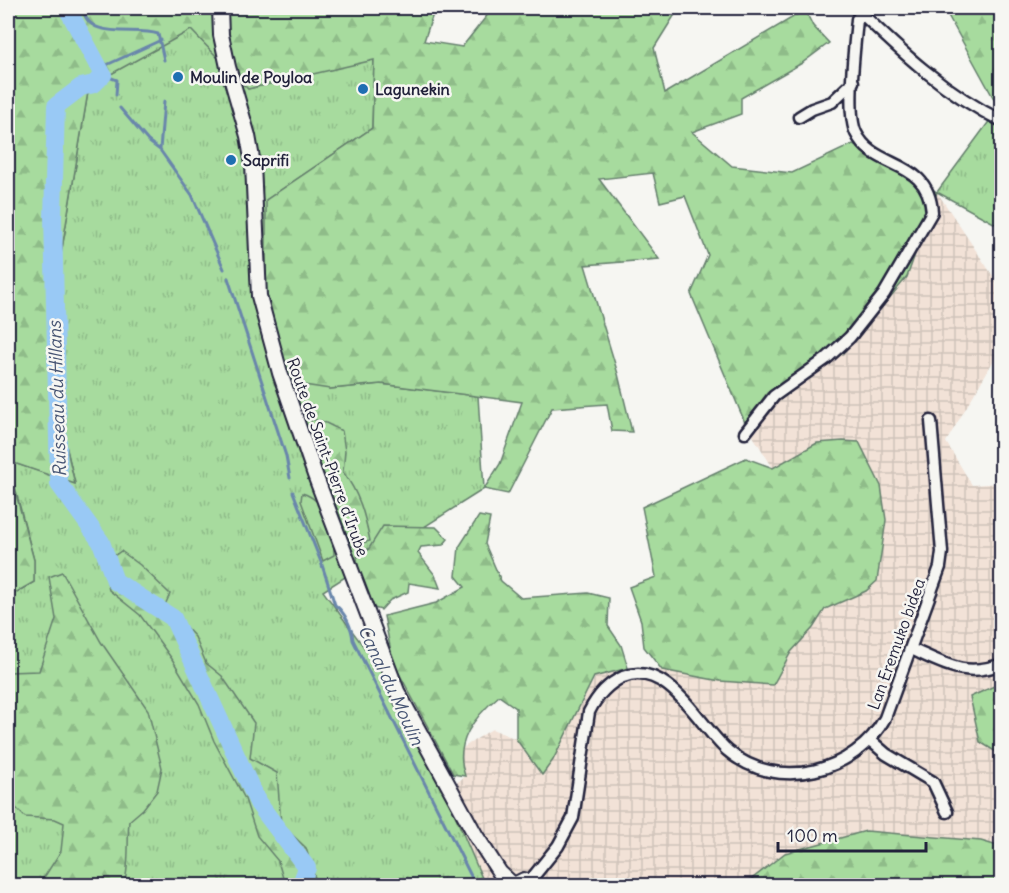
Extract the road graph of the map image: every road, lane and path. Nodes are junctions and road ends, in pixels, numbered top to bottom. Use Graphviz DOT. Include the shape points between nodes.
graph roads {
  1 [pos="220,8"];
  2 [pos="859,10"];
  3 [pos="853,82"];
  4 [pos="799,117"];
  5 [pos="1002,121"];
  6 [pos="932,421"];
  7 [pos="745,433"];
  8 [pos="911,649"];
  9 [pos="1002,664"];
  10 [pos="871,741"];
  11 [pos="947,812"];
  12 [pos="531,884"];
  13 [pos="512,885"];
  1 -- 13 [label="street, Route de Saint-Pierre d'Irube" via="221,35 254,164 259,296 280,373 397,691 476,836"];
  2 -- 3 [label="street"];
  2 -- 5 [label="street" via="937,80"];
  3 -- 4 [label="street" via="831,102"];
  3 -- 7 [label="street" via="856,134 866,146 920,178 931,200 932,212 884,294 850,337 774,396"];
  6 -- 8 [label="street, Lan Eremuko bidea" via="942,552 935,585"];
  8 -- 9 [label="street" via="966,671"];
  8 -- 10 [label="street, Lan Eremuko bidea" via="885,718"];
  10 -- 11 [label="street" via="933,782"];
  10 -- 12 [label="street, Lan Eremuko bidea" via="847,760 825,769 799,773 760,767 728,752 665,682 644,674 630,675 606,688 589,712 573,818"];
  12 -- 13 [label="street, Route de Saint-Pierre d'Irube" via="519,880"];
}
